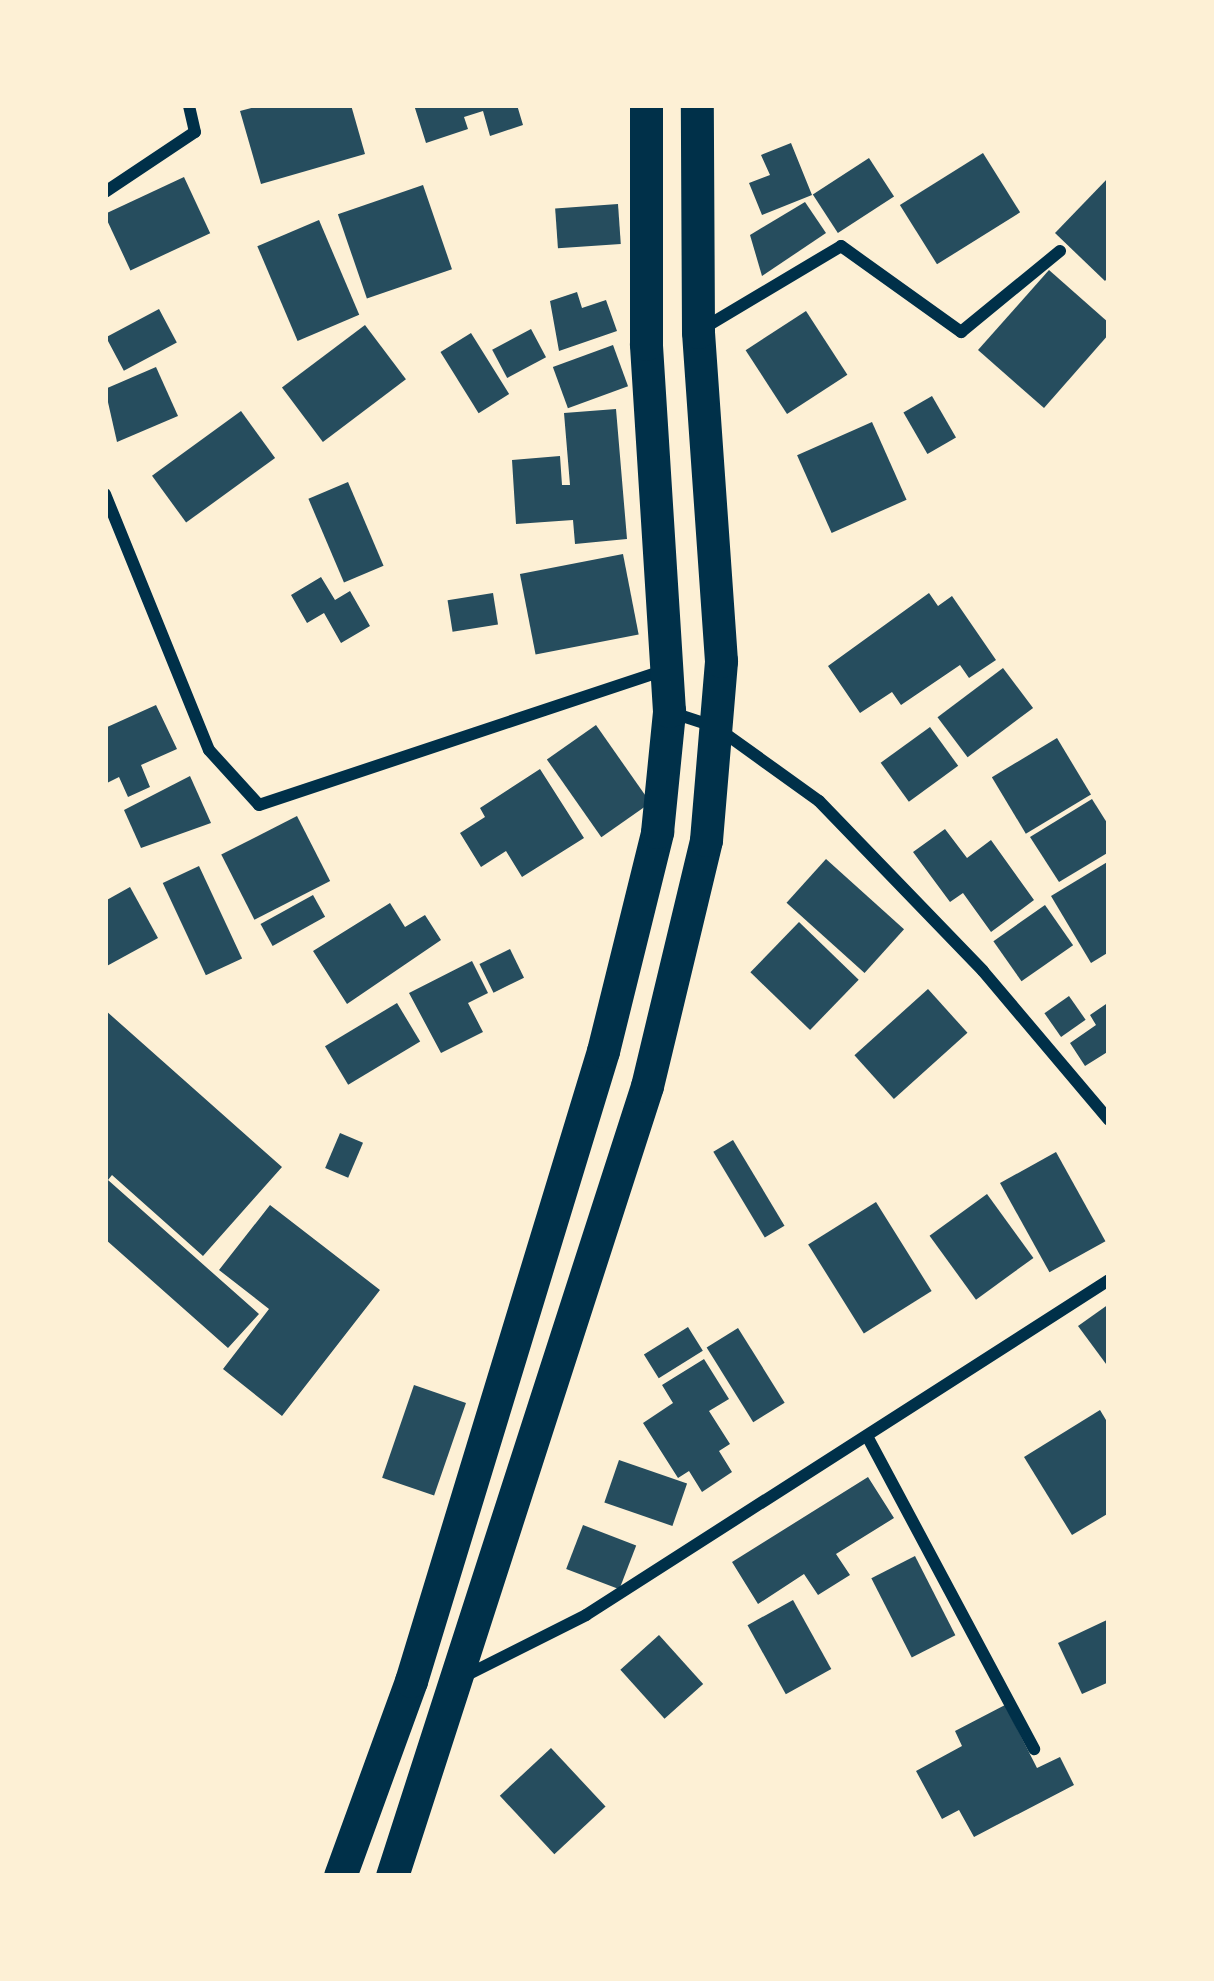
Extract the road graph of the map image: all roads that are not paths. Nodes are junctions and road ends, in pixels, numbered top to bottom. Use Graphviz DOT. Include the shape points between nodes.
graph roads {
  1 [pos="189,105"];
  2 [pos="646,105"];
  3 [pos="697,105"];
  4 [pos="105,192"];
  5 [pos="1060,251"];
  6 [pos="698,332"];
  7 [pos="105,494"];
  8 [pos="667,670"];
  9 [pos="669,711"];
  10 [pos="716,728"];
  11 [pos="1109,1089"];
  12 [pos="1094,1097"];
  13 [pos="1109,1120"];
  14 [pos="1109,1280"];
  15 [pos="866,1436"];
  16 [pos="461,1678"];
  17 [pos="1034,1749"];
  18 [pos="340,1876"];
  19 [pos="392,1876"];
  1 -- 4 [label="street" via="195,131"];
  2 -- 8 [label="highway" via="646,344"];
  3 -- 6 [label="highway"];
  5 -- 6 [label="street" via="961,332 841,246"];
  6 -- 10 [label="highway" via="718,583"];
  7 -- 8 [label="street" via="209,751 259,805"];
  8 -- 9 [label="highway"];
  9 -- 10 [label="street"];
  9 -- 18 [label="highway" via="640,921 411,1681"];
  10 -- 12 [label="street" via="819,801"];
  10 -- 16 [label="highway" via="706,840 647,1087"];
  11 -- 12 [label="street"];
  12 -- 13 [label="street"];
  14 -- 15 [label="street"];
  15 -- 16 [label="street" via="586,1616"];
  15 -- 17 [label="street"];
  16 -- 19 [label="highway"];
}
